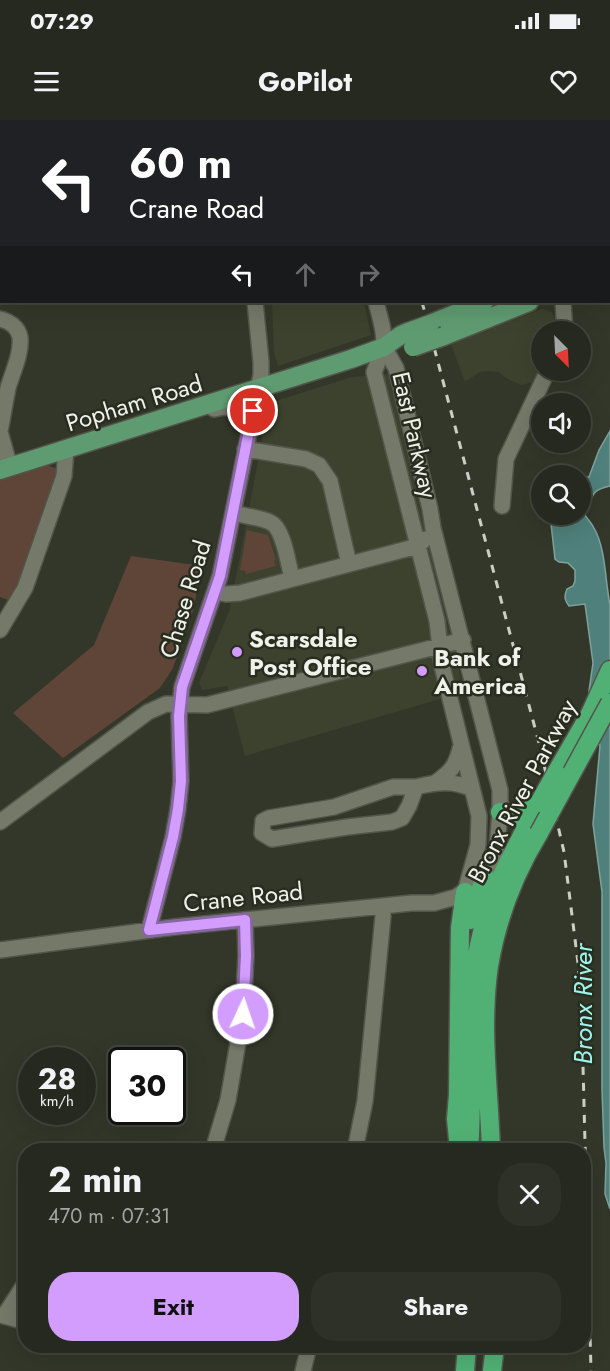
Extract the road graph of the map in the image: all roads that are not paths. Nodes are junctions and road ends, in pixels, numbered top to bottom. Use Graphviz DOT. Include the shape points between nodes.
graph roads {
  1 [pos="255,303"];
  2 [pos="376,303"];
  3 [pos="482,303"];
  4 [pos="526,303"];
  5 [pos="563,303"];
  6 [pos="0,319"];
  7 [pos="564,321"];
  8 [pos="441,328"];
  9 [pos="384,348"];
  10 [pos="543,381"];
  11 [pos="257,388"];
  12 [pos="193,410"];
  13 [pos="250,420"];
  14 [pos="411,426"];
  15 [pos="388,427"];
  16 [pos="0,431"];
  17 [pos="66,449"];
  18 [pos="245,449"];
  19 [pos="5,469"];
  20 [pos="502,506"];
  21 [pos="233,513"];
  22 [pos="433,528"];
  23 [pos="420,552"];
  24 [pos="439,552"];
  25 [pos="349,564"];
  26 [pos="291,579"];
  27 [pos="216,592"];
  28 [pos="0,630"];
  29 [pos="463,640"];
  30 [pos="440,646"];
  31 [pos="610,670"];
  32 [pos="610,703"];
  33 [pos="180,704"];
  34 [pos="461,744"];
  35 [pos="435,783"];
  36 [pos="416,787"];
  37 [pos="475,800"];
  38 [pos="501,805"];
  39 [pos="19,807"];
  40 [pos="535,807"];
  41 [pos="0,809"];
  42 [pos="0,822"];
  43 [pos="473,881"];
  44 [pos="384,906"];
  45 [pos="245,920"];
  46 [pos="149,930"];
  47 [pos="0,950"];
  48 [pos="458,1095"];
  49 [pos="215,1143"];
  50 [pos="356,1143"];
  51 [pos="458,1143"];
  52 [pos="470,1143"];
  53 [pos="491,1143"];
  54 [pos="18,1293"];
  55 [pos="2,1316"];
  56 [pos="18,1320"];
  57 [pos="307,1353"];
  58 [pos="466,1353"];
  59 [pos="494,1353"];
  60 [pos="303,1371"];
  61 [pos="465,1371"];
  62 [pos="492,1371"];
  1 -- 11 [label="street, Chase Road" via="262,366"];
  2 -- 9 [label="street"];
  3 -- 8 [label="main road, Popham Road"];
  4 -- 8 [label="main road, Popham Road"];
  5 -- 7 [label="street"];
  6 -- 16 [label="street" via="15,327 20,346"];
  8 -- 9 [label="main road, Popham Road, bridge" via="410,340 401,335"];
  9 -- 11 [label="main road, Popham Road"];
  9 -- 14 [label="street, East Parkway" via="396,368"];
  9 -- 15 [label="street, East Parkway" via="374,372"];
  10 -- 20 [label="street" via="506,459"];
  11 -- 12 [label="main road, Popham Road"];
  11 -- 13 [label="street, Chase Road"];
  12 -- 13 [label="street" via="232,405"];
  12 -- 17 [label="main road, Popham Road"];
  13 -- 18 [label="street, Chase Road"];
  14 -- 15 [label="street"];
  14 -- 22 [label="street, East Parkway"];
  15 -- 23 [label="street, East Parkway"];
  16 -- 19 [label="street"];
  17 -- 19 [label="main road, Popham Road"];
  17 -- 28 [label="street" via="64,476 25,588"];
  18 -- 21 [label="street, Chase Road"];
  18 -- 25 [label="street" via="306,459 323,470 331,486"];
  21 -- 26 [label="street" via="277,527"];
  21 -- 27 [label="street, Chase Road"];
  22 -- 23 [label="street"];
  22 -- 24 [label="street, East Parkway"];
  23 -- 24 [label="street"];
  23 -- 25 [label="street"];
  23 -- 30 [label="street, East Parkway" via="438,621"];
  24 -- 29 [label="street, East Parkway"];
  25 -- 26 [label="street"];
  26 -- 27 [label="street" via="240,593"];
  27 -- 33 [label="street, Chase Road" via="184,680"];
  29 -- 30 [label="street"];
  29 -- 38 [label="street, East Parkway"];
  30 -- 33 [label="street" via="207,705"];
  30 -- 34 [label="street, East Parkway"];
  31 -- 40 [label="highway, Bronx River Parkway, bridge" via="590,714"];
  32 -- 53 [label="highway, Bronx River Parkway, bridge" via="538,833 508,895 497,931 489,968 486,1023"];
  33 -- 39 [label="street" via="162,705 148,712"];
  33 -- 46 [label="street, Chase Road" via="178,809"];
  34 -- 35 [label="street" via="452,770"];
  34 -- 37 [label="street, East Parkway"];
  35 -- 36 [label="street"];
  35 -- 37 [label="street" via="448,782"];
  36 -- 36 [label="street" via="393,787 334,807 269,818 263,821 262,833 272,839 392,822 402,818"];
  37 -- 38 [label="street" via="491,809"];
  37 -- 43 [label="street, East Parkway" via="479,836"];
  38 -- 40 [label="highway" via="515,817"];
  38 -- 43 [label="street, East Parkway" via="496,847"];
  39 -- 41 [label="street"];
  39 -- 42 [label="street"];
  40 -- 52 [label="highway, Bronx River Parkway" via="500,879 478,952 472,1008"];
  43 -- 44 [label="street, Crane Road" via="434,903"];
  43 -- 48 [label="highway" via="460,918"];
  44 -- 45 [label="street, Crane Road"];
  44 -- 50 [label="street" via="365,1101"];
  45 -- 46 [label="street, Crane Road"];
  45 -- 49 [label="street" via="243,1014 228,1100"];
  46 -- 47 [label="street, Crane Road"];
  48 -- 51 [label="highway"];
  48 -- 52 [label="highway"];
  54 -- 55 [label="street"];
  55 -- 56 [label="street"];
  57 -- 60 [label="street"];
  58 -- 61 [label="highway"];
  59 -- 62 [label="highway"];
}
